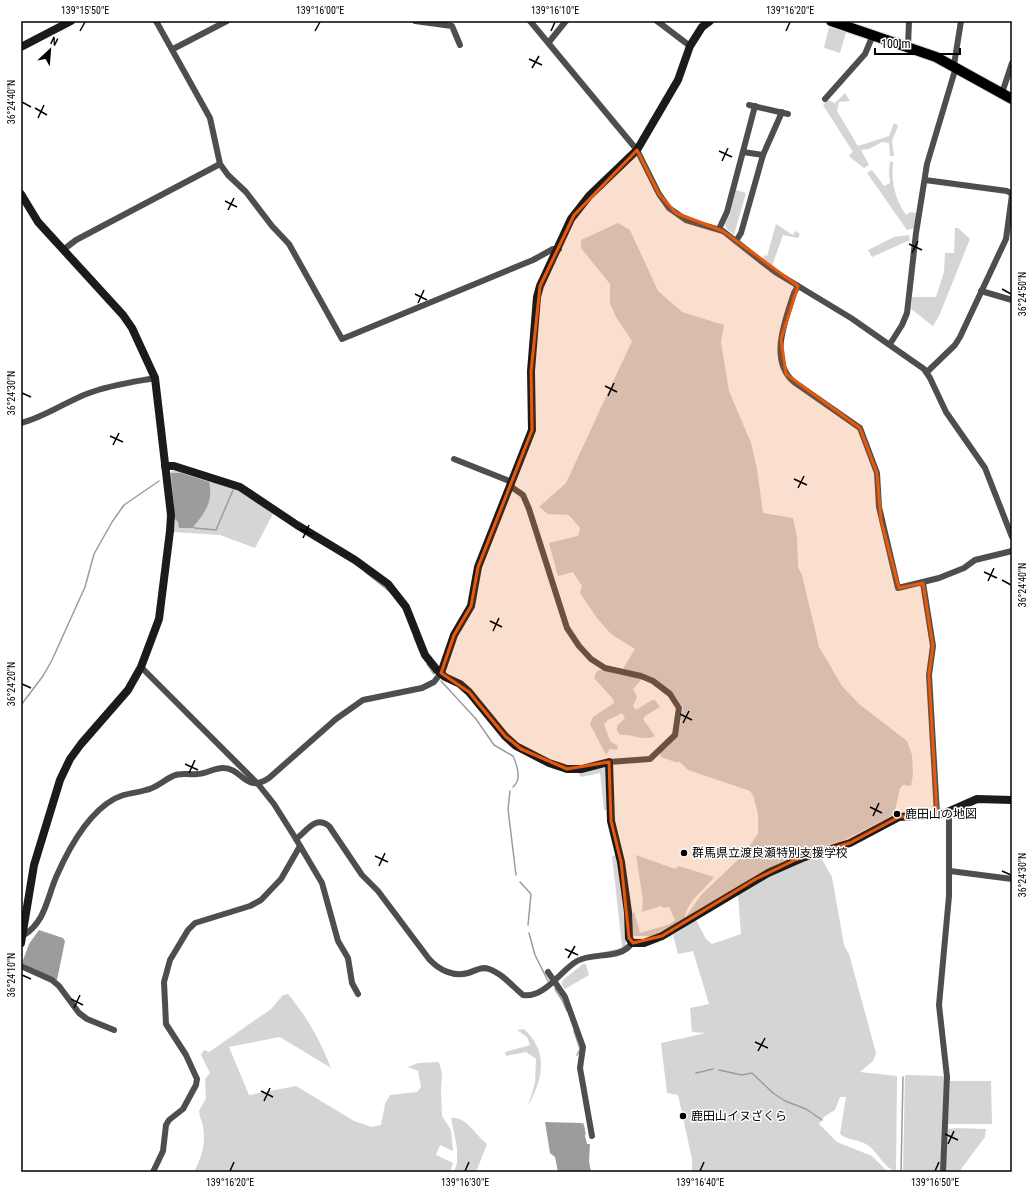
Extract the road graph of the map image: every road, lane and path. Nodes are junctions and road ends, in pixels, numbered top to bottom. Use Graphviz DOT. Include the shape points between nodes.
graph roads {
  1 [pos="71,21"];
  2 [pos="156,21"];
  3 [pos="228,21"];
  4 [pos="415,21"];
  5 [pos="530,21"];
  6 [pos="566,21"];
  7 [pos="657,21"];
  8 [pos="710,21"];
  9 [pos="831,21"];
  10 [pos="909,21"];
  11 [pos="961,21"];
  12 [pos="873,35"];
  13 [pos="549,42"];
  14 [pos="460,45"];
  15 [pos="690,46"];
  16 [pos="21,47"];
  17 [pos="908,47"];
  18 [pos="173,49"];
  19 [pos="1012,63"];
  20 [pos="955,66"];
  21 [pos="1002,93"];
  22 [pos="825,99"];
  23 [pos="1012,99"];
  24 [pos="637,150"];
  25 [pos="743,152"];
  26 [pos="763,155"];
  27 [pos="220,164"];
  28 [pos="924,180"];
  29 [pos="21,194"];
  30 [pos="1012,195"];
  31 [pos="719,229"];
  32 [pos="736,241"];
  33 [pos="559,249"];
  34 [pos="63,250"];
  35 [pos="798,286"];
  36 [pos="981,292"];
  37 [pos="1012,300"];
  38 [pos="890,344"];
  39 [pos="927,372"];
  40 [pos="155,378"];
  41 [pos="21,423"];
  42 [pos="454,459"];
  43 [pos="166,466"];
  44 [pos="511,484"];
  45 [pos="1012,537"];
  46 [pos="1012,551"];
  47 [pos="923,583"];
  48 [pos="141,667"];
  49 [pos="441,673"];
  50 [pos="609,762"];
  51 [pos="258,784"];
  52 [pos="1012,800"];
  53 [pos="949,812"];
  54 [pos="937,814"];
  55 [pos="296,839"];
  56 [pos="300,846"];
  57 [pos="950,871"];
  58 [pos="1012,879"];
  59 [pos="24,935"];
  60 [pos="21,943"];
  61 [pos="632,943"];
  62 [pos="21,966"];
  63 [pos="548,972"];
  64 [pos="553,981"];
  65 [pos="358,994"];
  66 [pos="114,1030"];
  67 [pos="592,1136"];
  68 [pos="153,1172"];
  69 [pos="943,1172"];
  1 -- 16 [label="street"];
  2 -- 18 [label="street"];
  3 -- 18 [label="street"];
  4 -- 14 [label="street" via="452,26"];
  5 -- 13 [label="street"];
  6 -- 13 [label="street"];
  7 -- 15 [label="street"];
  8 -- 15 [label="street" via="702,27"];
  9 -- 12 [label="main road"];
  10 -- 17 [label="street"];
  11 -- 20 [label="street"];
  12 -- 17 [label="main road"];
  12 -- 22 [label="street" via="865,54"];
  13 -- 24 [label="street"];
  15 -- 24 [label="street" via="678,80"];
  17 -- 20 [label="main road"];
  18 -- 27 [label="street" via="212,124"];
  19 -- 21 [label="street"];
  20 -- 21 [label="main road"];
  20 -- 28 [label="street"];
  21 -- 23 [label="main road"];
  24 -- 31 [label="street" via="669,208 686,220"];
  24 -- 33 [label="street" via="577,211"];
  25 -- 26 [label="street"];
  25 -- 26 [label="street" via="752,105 785,113"];
  25 -- 31 [label="street" via="727,212"];
  26 -- 32 [label="street"];
  27 -- 33 [label="street" via="289,244 342,339 533,260 552,249"];
  27 -- 34 [label="street" via="76,240"];
  28 -- 30 [label="street" via="1007,191"];
  28 -- 38 [label="street" via="907,313"];
  29 -- 34 [label="street" via="38,222"];
  30 -- 36 [label="street" via="1007,236"];
  31 -- 32 [label="street"];
  32 -- 35 [label="street" via="767,266"];
  33 -- 44 [label="street" via="537,297 531,371 532,430"];
  34 -- 40 [label="street" via="123,315 132,328"];
  35 -- 38 [label="street"];
  35 -- 47 [label="street" via="781,339 786,374 860,428 877,474 880,514 898,588"];
  36 -- 37 [label="street"];
  36 -- 39 [label="street" via="958,341"];
  38 -- 39 [label="street"];
  39 -- 45 [label="street" via="946,412 985,468"];
  40 -- 41 [label="street" via="88,393 34,420"];
  40 -- 43 [label="street"];
  42 -- 44 [label="street"];
  43 -- 48 [label="street" via="171,526 162,607"];
  43 -- 49 [label="street" via="174,466 240,487 388,584 406,607 425,655"];
  44 -- 49 [label="street" via="478,567 471,606 454,635"];
  44 -- 50 [label="street" via="522,495 529,508 567,628 579,646 591,659 605,668 653,681 670,694 679,708 674,735 654,756 650,759"];
  46 -- 47 [label="street" via="975,560 964,568"];
  47 -- 54 [label="street" via="933,646 929,675"];
  48 -- 51 [label="street"];
  48 -- 59 [label="street" via="128,690 70,759 60,780 34,866"];
  49 -- 50 [label="street" via="464,688 505,736 521,749 567,769 582,769"];
  49 -- 51 [label="street" via="434,682 422,688 363,700 336,719 269,778"];
  50 -- 61 [label="street" via="611,821 621,862 629,938"];
  51 -- 55 [label="street"];
  51 -- 59 [label="street" via="247,781 232,770 221,768 196,775 174,775 152,788 133,791 114,799 92,817 76,838 56,876 47,906 36,926"];
  52 -- 53 [label="street" via="977,799"];
  53 -- 54 [label="street"];
  53 -- 57 [label="street"];
  54 -- 61 [label="street" via="899,817 850,843 795,860 756,879 662,936 644,943"];
  55 -- 56 [label="street"];
  55 -- 64 [label="street" via="312,824 322,822 329,826 362,875 378,891 430,959 443,971 458,974 482,968 489,969 528,996 540,992"];
  56 -- 65 [label="street" via="322,883 336,934 348,958 352,984"];
  56 -- 68 [label="street" via="281,879 261,900 195,923 170,960 164,982 166,1024 186,1055 196,1085 183,1108 166,1126 163,1151"];
  57 -- 58 [label="street"];
  57 -- 69 [label="street" via="939,1005 947,1077"];
  59 -- 60 [label="street"];
  61 -- 64 [label="street" via="625,950 578,961"];
  62 -- 66 [label="street" via="59,986 79,1013"];
  63 -- 64 [label="street"];
  64 -- 67 [label="street" via="564,997 583,1046 580,1068"];
}
